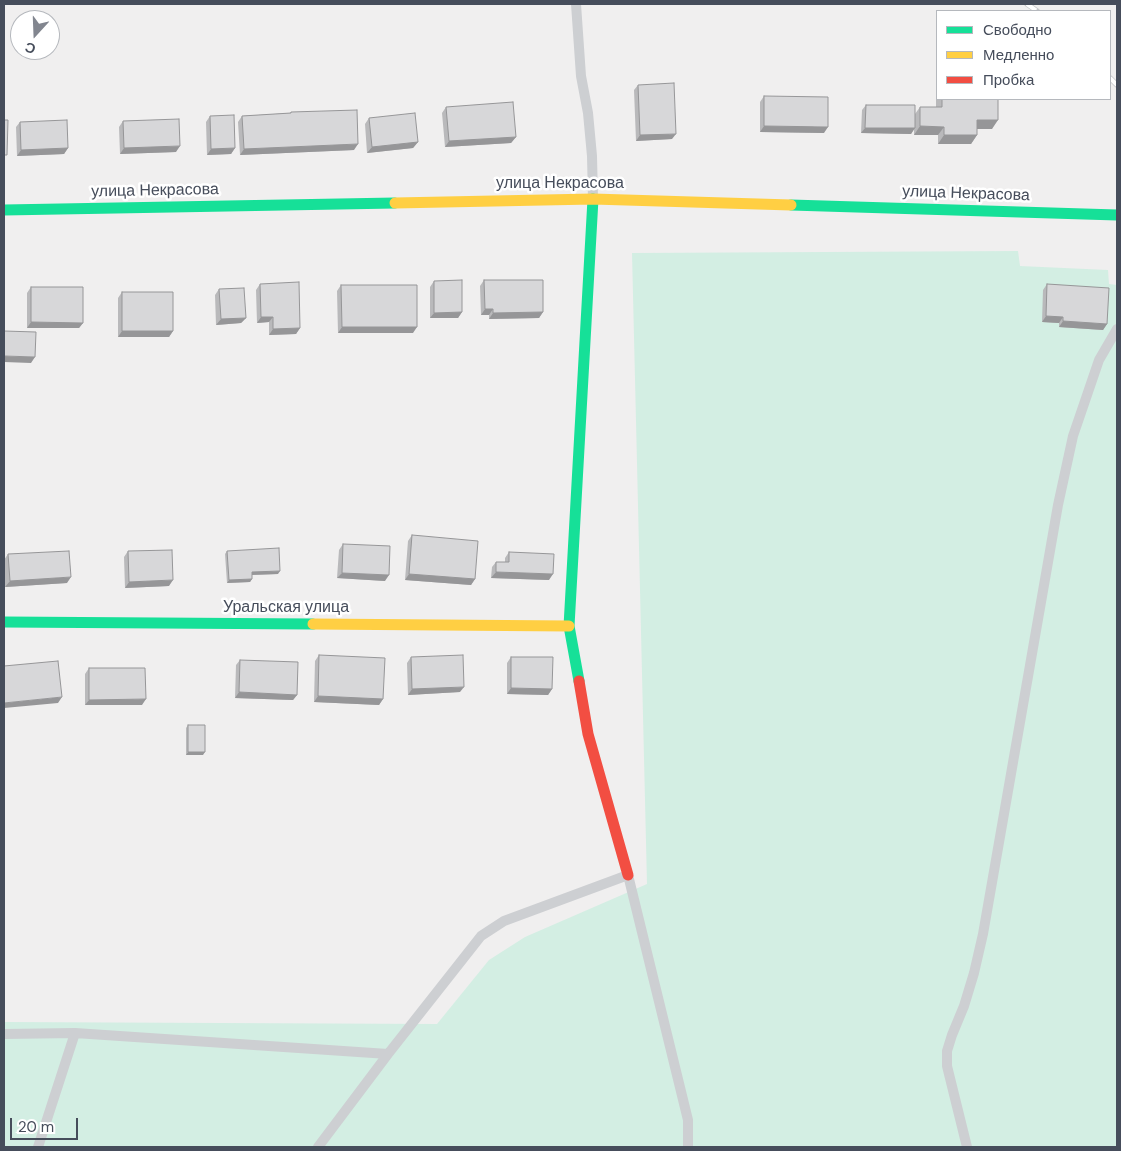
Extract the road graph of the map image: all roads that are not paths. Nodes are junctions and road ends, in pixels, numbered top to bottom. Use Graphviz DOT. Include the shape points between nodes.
graph roads {
  1 [pos="576,4"];
  2 [pos="593,199"];
  3 [pos="4,210"];
  4 [pos="1117,215"];
  5 [pos="1117,329"];
  6 [pos="4,622"];
  7 [pos="569,626"];
  8 [pos="628,875"];
  9 [pos="75,1033"];
  10 [pos="4,1034"];
  11 [pos="388,1054"];
  12 [pos="38,1147"];
  13 [pos="318,1147"];
  14 [pos="688,1147"];
  15 [pos="967,1147"];
  1 -- 2 [label="lane" via="581,76 592,156"];
  2 -- 3 [label="street, улица Некрасова"];
  2 -- 4 [label="street, улица Некрасова"];
  2 -- 7 [label="street"];
  5 -- 15 [label="lane" via="1099,360 1073,436 983,934 964,1006 947,1051 948,1073"];
  6 -- 7 [label="street, Уральская улица"];
  7 -- 8 [label="street" via="588,734"];
  8 -- 11 [label="lane" via="504,921 481,936"];
  8 -- 14 [label="lane" via="688,1120"];
  9 -- 10 [label="lane"];
  9 -- 11 [label="lane"];
  9 -- 12 [label="lane"];
  11 -- 13 [label="lane"];
}
